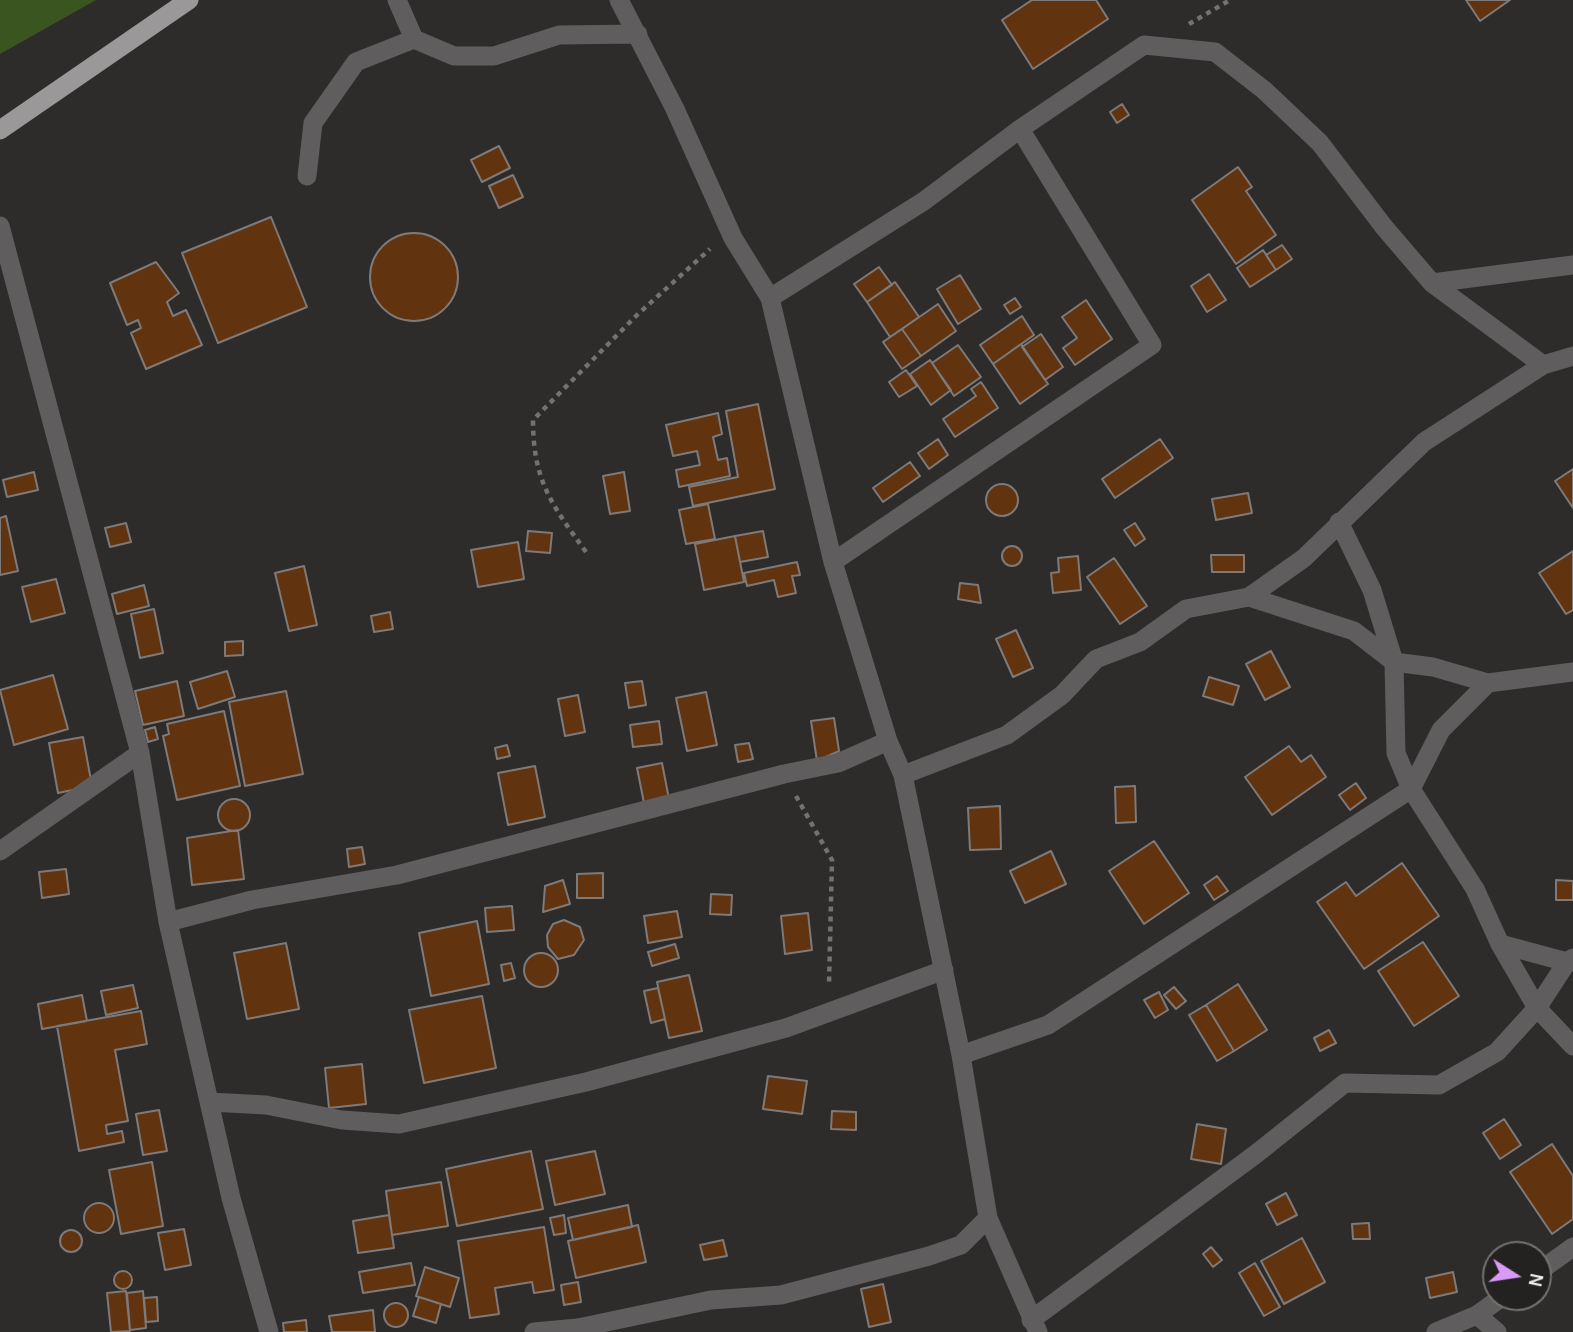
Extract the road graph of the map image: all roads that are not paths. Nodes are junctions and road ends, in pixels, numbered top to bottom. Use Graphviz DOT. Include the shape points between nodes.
graph roads {
  1 [pos="189,0"];
  2 [pos="397,0"];
  3 [pos="619,0"];
  4 [pos="638,34"];
  5 [pos="414,39"];
  6 [pos="1020,128"];
  7 [pos="0,130"];
  8 [pos="307,176"];
  9 [pos="0,226"];
  10 [pos="1573,265"];
  11 [pos="1432,283"];
  12 [pos="771,298"];
  13 [pos="1573,356"];
  14 [pos="1543,365"];
  15 [pos="1339,522"];
  16 [pos="833,562"];
  17 [pos="1249,597"];
  18 [pos="1394,662"];
  19 [pos="1573,671"];
  20 [pos="1488,683"];
  21 [pos="888,741"];
  22 [pos="140,753"];
  23 [pos="903,775"];
  24 [pos="1411,789"];
  25 [pos="0,851"];
  26 [pos="168,922"];
  27 [pos="1500,944"];
  28 [pos="1571,961"];
  29 [pos="944,970"];
  30 [pos="1537,1008"];
  31 [pos="1573,1046"];
  32 [pos="961,1055"];
  33 [pos="210,1102"];
  34 [pos="988,1218"];
  35 [pos="1573,1247"];
  36 [pos="1552,1262"];
  37 [pos="1483,1311"];
  38 [pos="1477,1315"];
  39 [pos="1035,1326"];
  40 [pos="269,1332"];
  41 [pos="534,1332"];
  42 [pos="1436,1332"];
  43 [pos="1497,1332"];
  1 -- 7 [label="highway"];
  2 -- 5 [label="street"];
  3 -- 4 [label="street"];
  4 -- 5 [label="street" via="559,35 494,56 454,56"];
  4 -- 12 [label="street" via="733,238"];
  5 -- 8 [label="street" via="356,62 313,123"];
  6 -- 11 [label="street" via="1144,45 1215,52 1320,143"];
  6 -- 12 [label="street" via="924,201"];
  6 -- 16 [label="street" via="1152,345"];
  9 -- 22 [label="street"];
  10 -- 11 [label="street"];
  11 -- 14 [label="street"];
  12 -- 16 [label="street"];
  13 -- 14 [label="street"];
  14 -- 15 [label="street" via="1424,442"];
  15 -- 17 [label="street" via="1304,558"];
  15 -- 18 [label="street" via="1372,590"];
  16 -- 21 [label="street"];
  17 -- 18 [label="street" via="1354,631"];
  17 -- 23 [label="street" via="1186,609 1140,642 1096,659 1062,695 1007,735"];
  18 -- 20 [label="street" via="1433,667"];
  18 -- 24 [label="street" via="1396,753"];
  19 -- 20 [label="street"];
  20 -- 24 [label="street" via="1441,730"];
  21 -- 23 [label="street"];
  21 -- 26 [label="street" via="838,763 397,875 252,900"];
  22 -- 25 [label="street"];
  22 -- 26 [label="street"];
  23 -- 29 [label="street"];
  24 -- 27 [label="street" via="1475,889"];
  24 -- 32 [label="street" via="1048,1025"];
  26 -- 33 [label="street"];
  27 -- 28 [label="street"];
  27 -- 30 [label="street"];
  28 -- 30 [label="street"];
  29 -- 32 [label="street"];
  29 -- 33 [label="street" via="786,1028 586,1082 399,1124"];
  30 -- 31 [label="street"];
  30 -- 39 [label="street" via="1497,1052 1439,1085 1345,1083"];
  32 -- 34 [label="street"];
  33 -- 40 [label="street" via="231,1198"];
  34 -- 39 [label="street"];
  34 -- 41 [label="street" via="961,1245 781,1295 711,1300 578,1328"];
  35 -- 36 [label="street"];
  37 -- 38 [label="street"];
  38 -- 42 [label="street"];
  38 -- 43 [label="street"];
}
